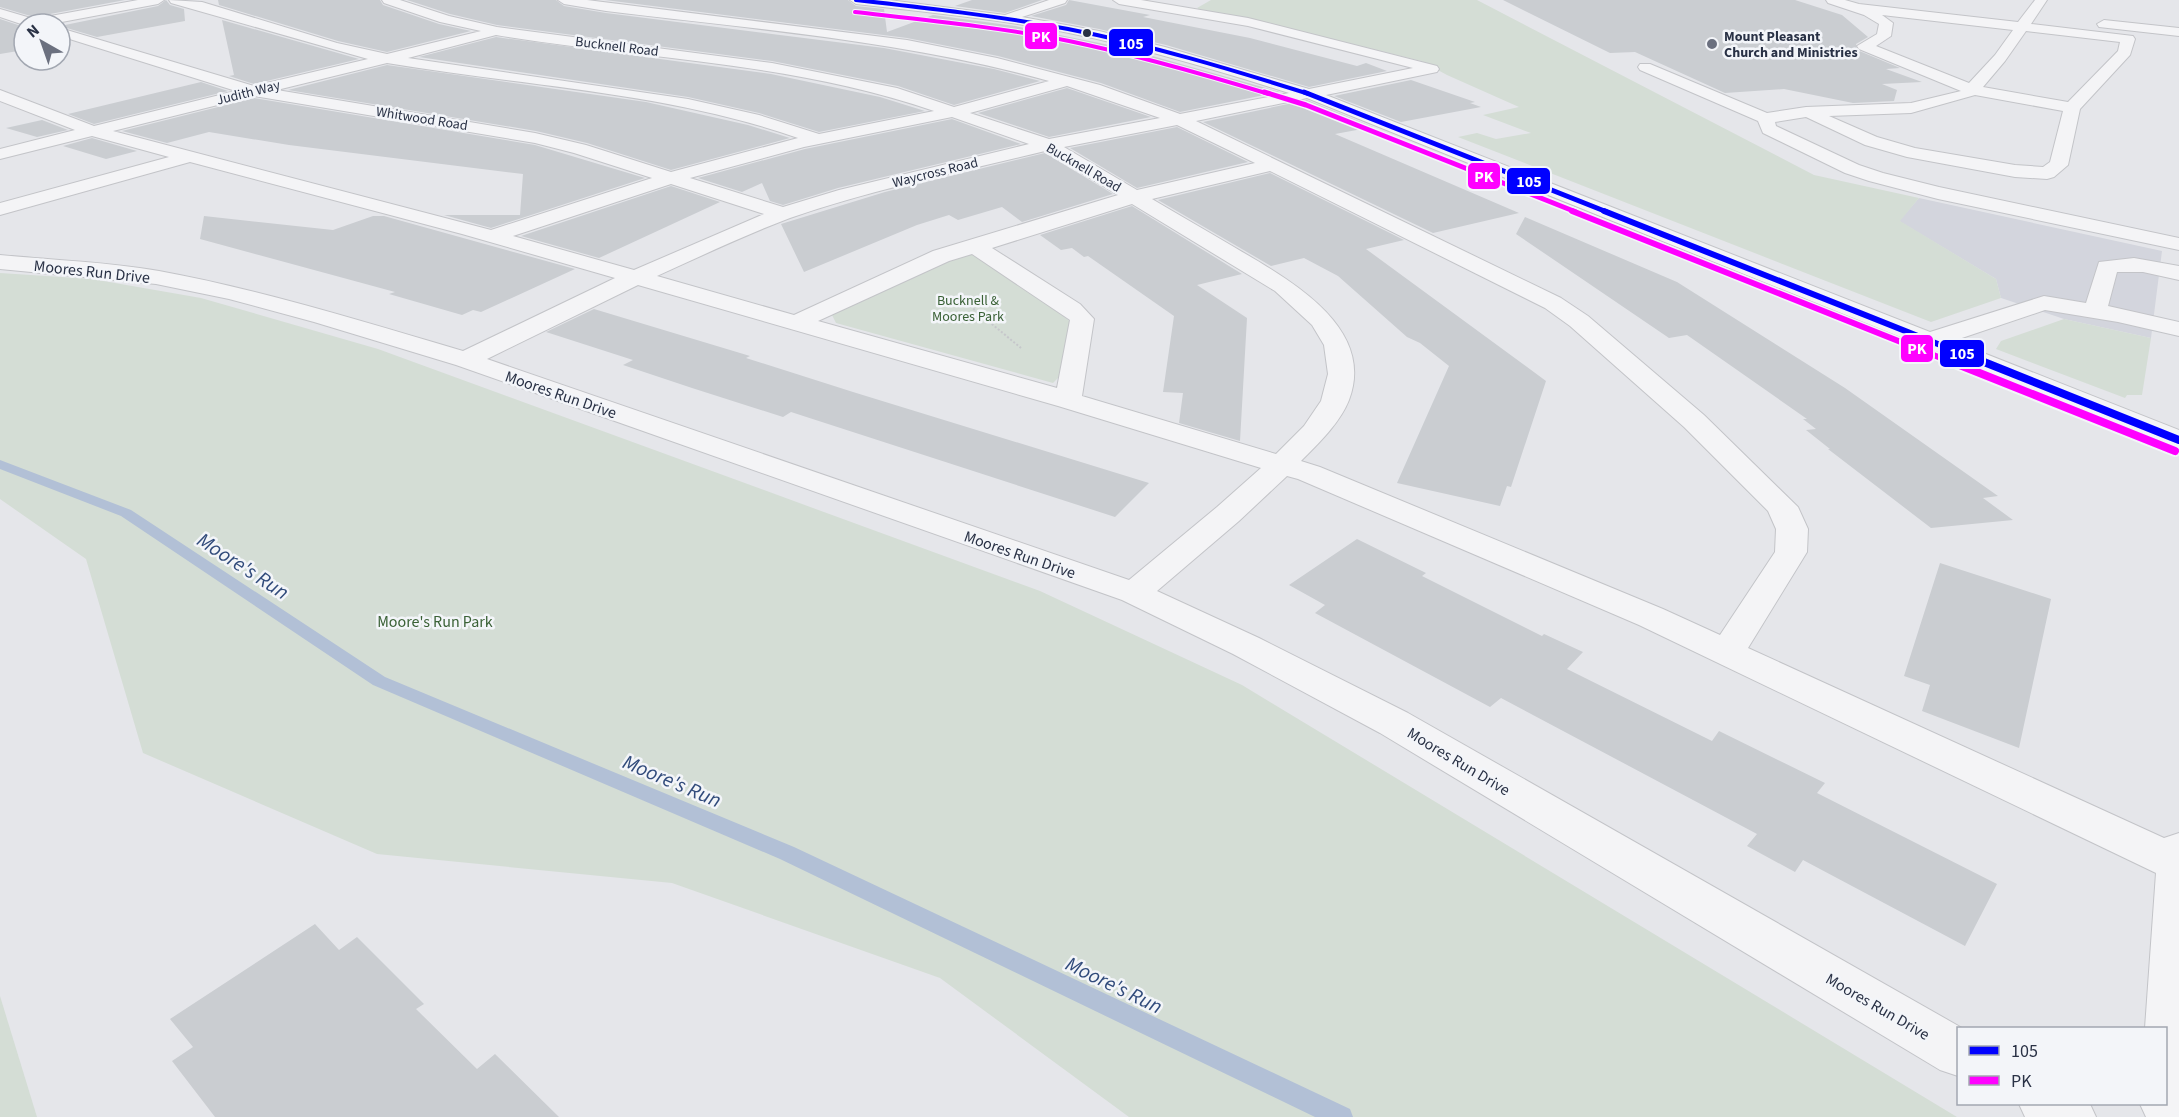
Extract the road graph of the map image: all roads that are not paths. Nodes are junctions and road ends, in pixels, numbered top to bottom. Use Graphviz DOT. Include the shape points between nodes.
graph roads {
  1 [pos="158,0"];
  2 [pos="175,0"];
  3 [pos="388,0"];
  4 [pos="564,0"];
  5 [pos="856,0"];
  6 [pos="1061,0"];
  7 [pos="1119,0"];
  8 [pos="1197,0"];
  9 [pos="1832,0"];
  10 [pos="1856,8"];
  11 [pos="1182,10"];
  12 [pos="2051,13"];
  13 [pos="2032,14"];
  14 [pos="72,17"];
  15 [pos="1005,18"];
  16 [pos="2091,18"];
  17 [pos="496,31"];
  18 [pos="2179,31"];
  19 [pos="72,36"];
  20 [pos="386,58"];
  21 [pos="1645,67"];
  22 [pos="1068,81"];
  23 [pos="1972,90"];
  24 [pos="252,91"];
  25 [pos="1310,94"];
  26 [pos="0,95"];
  27 [pos="13,108"];
  28 [pos="2072,108"];
  29 [pos="954,112"];
  30 [pos="1806,112"];
  31 [pos="1766,118"];
  32 [pos="1179,119"];
  33 [pos="92,131"];
  34 [pos="817,139"];
  35 [pos="1047,145"];
  36 [pos="0,154"];
  37 [pos="193,156"];
  38 [pos="1271,165"];
  39 [pos="668,177"];
  40 [pos="1134,197"];
  41 [pos="0,209"];
  42 [pos="783,214"];
  43 [pos="492,236"];
  44 [pos="2179,244"];
  45 [pos="975,246"];
  46 [pos="0,262"];
  47 [pos="2179,273"];
  48 [pos="634,278"];
  49 [pos="2095,312"];
  50 [pos="797,322"];
  51 [pos="2179,329"];
  52 [pos="1931,340"];
  53 [pos="465,360"];
  54 [pos="1069,394"];
  55 [pos="2179,440"];
  56 [pos="1282,464"];
  57 [pos="1134,593"];
  58 [pos="1727,653"];
  59 [pos="2178,857"];
  60 [pos="1957,1052"];
  61 [pos="2167,1065"];
  62 [pos="2048,1105"];
  63 [pos="2069,1117"];
  1 -- 14 [label="street"];
  2 -- 20 [label="street" via="315,42"];
  3 -- 17 [label="street, Bucknell Road"];
  4 -- 22 [label="street" via="907,44"];
  5 -- 15 [label="street"];
  6 -- 15 [label="street"];
  7 -- 11 [label="street"];
  8 -- 11 [label="street"];
  9 -- 10 [label="street"];
  10 -- 13 [label="street"];
  10 -- 23 [label="street" via="1886,23 1884,36 1864,46"];
  11 -- 25 [label="street, Waycross Road" via="1263,25 1432,69"];
  12 -- 13 [label="street"];
  13 -- 18 [label="street"];
  13 -- 23 [label="street"];
  13 -- 28 [label="street" via="2128,39 2125,52"];
  15 -- 25 [label="street" via="1166,51"];
  16 -- 18 [label="street"];
  17 -- 20 [label="street, Judith Way"];
  17 -- 29 [label="street, Bucknell Road" via="782,68 897,93"];
  19 -- 24 [label="street, Whitwood Road"];
  20 -- 24 [label="street, Judith Way"];
  20 -- 34 [label="street" via="693,105"];
  21 -- 31 [label="street"];
  22 -- 29 [label="street"];
  22 -- 32 [label="street"];
  23 -- 28 [label="street"];
  23 -- 30 [label="street" via="1911,108"];
  24 -- 33 [label="street, Judith Way"];
  24 -- 39 [label="street, Whitwood Road" via="534,138"];
  25 -- 32 [label="street, Waycross Road"];
  25 -- 52 [label="street"];
  26 -- 27 [label="street"];
  27 -- 33 [label="street"];
  28 -- 30 [label="street" via="2059,165 2047,173 1913,153 1871,141"];
  29 -- 34 [label="street"];
  29 -- 35 [label="street, Bucknell Road"];
  30 -- 31 [label="street"];
  31 -- 44 [label="street" via="1769,129 1876,177"];
  32 -- 35 [label="street, Waycross Road"];
  32 -- 38 [label="street"];
  33 -- 36 [label="street, Judith Way"];
  33 -- 37 [label="street"];
  34 -- 39 [label="street"];
  35 -- 40 [label="street, Bucknell Road"];
  35 -- 42 [label="street, Waycross Road" via="899,180"];
  37 -- 41 [label="street"];
  37 -- 43 [label="street"];
  38 -- 40 [label="street"];
  38 -- 58 [label="street" via="1568,313 1694,421 1782,507 1792,529 1791,552"];
  39 -- 42 [label="street, Whitwood Road"];
  39 -- 43 [label="street"];
  40 -- 45 [label="street"];
  40 -- 56 [label="street, Bucknell Road" via="1283,286 1322,321 1337,345 1341,375 1335,401 1314,432"];
  42 -- 48 [label="street, Waycross Road"];
  43 -- 48 [label="street"];
  45 -- 50 [label="street" via="941,256"];
  45 -- 54 [label="street" via="1082,319"];
  46 -- 53 [label="street, Moores Run Drive" via="156,278 232,293"];
  47 -- 49 [label="street" via="2137,264 2108,267"];
  48 -- 50 [label="street"];
  48 -- 53 [label="street, Waycross Road"];
  49 -- 51 [label="street"];
  49 -- 52 [label="street" via="2044,303"];
  50 -- 54 [label="street"];
  52 -- 55 [label="street"];
  53 -- 57 [label="street, Moores Run Drive"];
  54 -- 56 [label="street"];
  56 -- 57 [label="street, Bucknell Road"];
  56 -- 58 [label="street" via="1651,617"];
  57 -- 60 [label="street, Moores Run Drive" via="1394,723"];
  58 -- 59 [label="street"];
  59 -- 61 [label="street"];
  62 -- 63 [label="street"];
}
